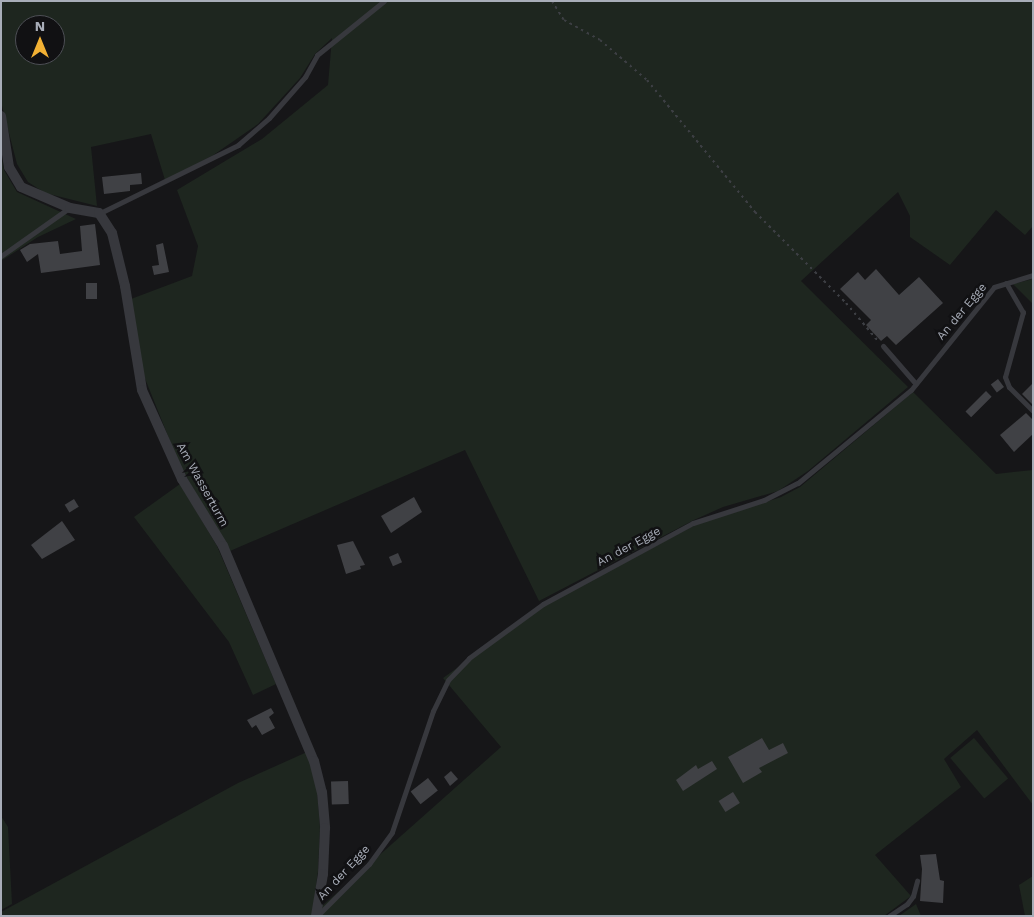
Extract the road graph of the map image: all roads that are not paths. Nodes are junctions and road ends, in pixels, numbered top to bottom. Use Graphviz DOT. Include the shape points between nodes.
graph roads {
  1 [pos="384,1"];
  2 [pos="1,116"];
  3 [pos="70,208"];
  4 [pos="99,213"];
  5 [pos="1,256"];
  6 [pos="1033,275"];
  7 [pos="1006,283"];
  8 [pos="883,346"];
  9 [pos="916,384"];
  10 [pos="1033,411"];
  11 [pos="917,881"];
  12 [pos="316,916"];
  13 [pos="889,916"];
  1 -- 4 [label="lane" via="318,55 305,77 269,118 238,145"];
  2 -- 3 [label="street" via="9,167 21,187"];
  3 -- 4 [label="street"];
  3 -- 5 [label="lane"];
  4 -- 12 [label="street, Am Wasserturm" via="112,233 125,286 142,390 151,413 182,479 223,546 314,761 322,792 325,828 323,874"];
  6 -- 7 [label="lane, An der Egge"];
  7 -- 9 [label="lane, An der Egge" via="994,287"];
  7 -- 10 [label="lane" via="1023,312 1005,377 1009,387"];
  8 -- 9 [label="lane"];
  9 -- 12 [label="lane, An der Egge" via="798,483 764,500 693,523 543,604 469,658 448,680 433,711 392,832 369,864"];
  11 -- 13 [label="lane" via="910,900"];
}
